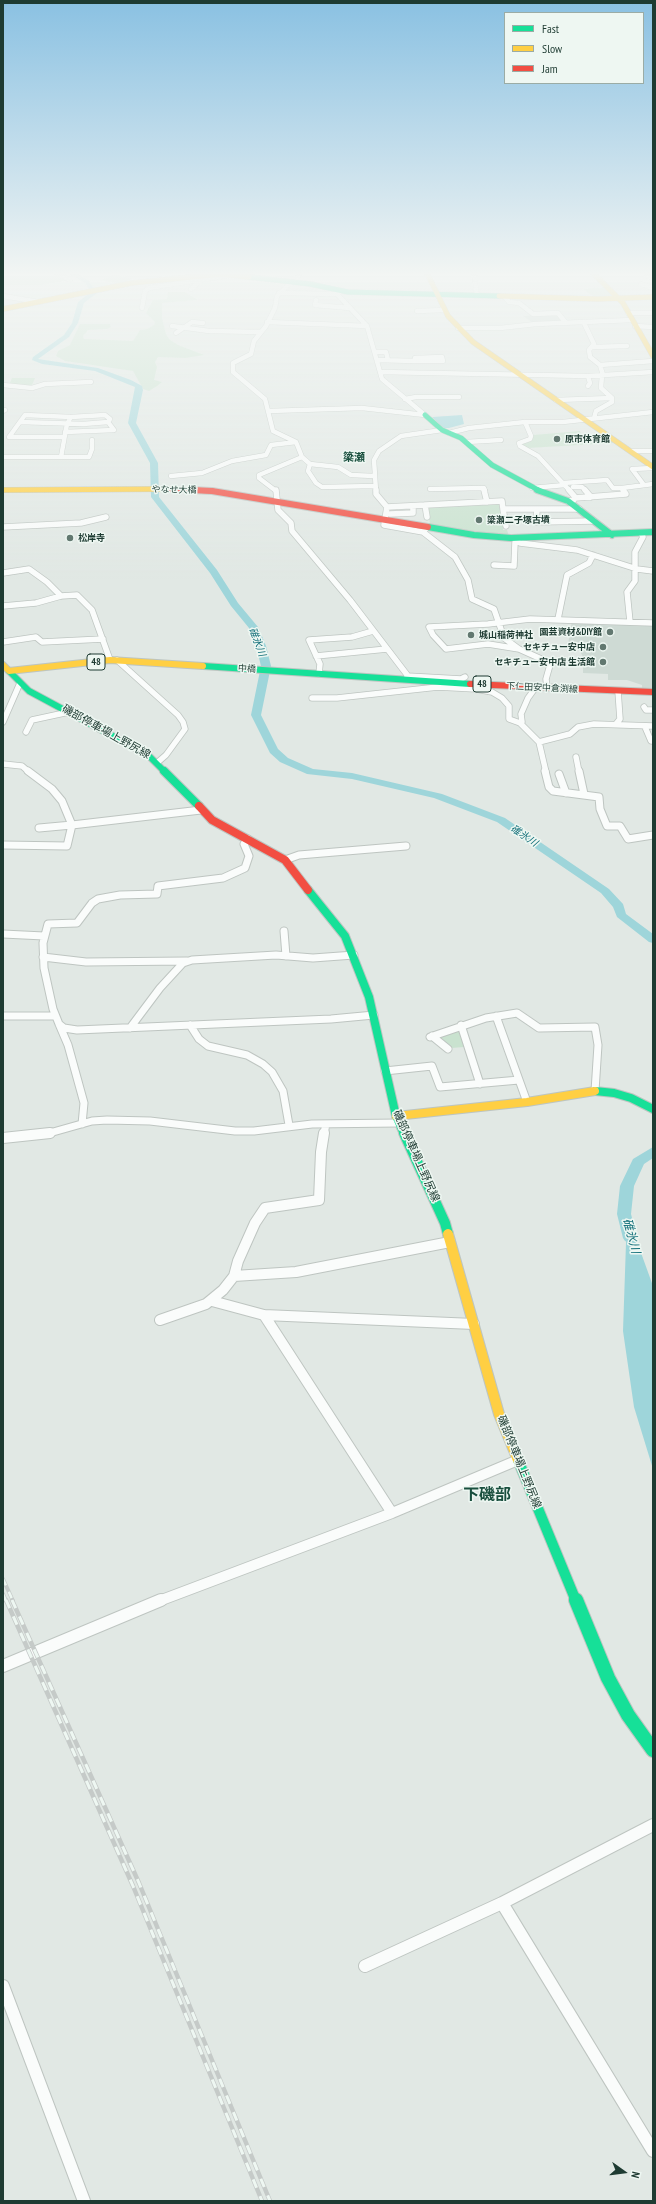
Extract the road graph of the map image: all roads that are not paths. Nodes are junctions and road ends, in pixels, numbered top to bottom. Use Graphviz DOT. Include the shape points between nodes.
graph roads {
  1 [pos="603,375"];
  2 [pos="237,376"];
  3 [pos="381,376"];
  4 [pos="522,376"];
  5 [pos="535,376"];
  6 [pos="588,376"];
  7 [pos="91,382"];
  8 [pos="3,385"];
  9 [pos="588,386"];
  10 [pos="459,397"];
  11 [pos="612,398"];
  12 [pos="405,399"];
  13 [pos="556,400"];
  14 [pos="269,411"];
  15 [pos="653,412"];
  16 [pos="425,415"];
  17 [pos="71,417"];
  18 [pos="590,419"];
  19 [pos="20,422"];
  20 [pos="108,422"];
  21 [pos="525,422"];
  22 [pos="47,423"];
  23 [pos="67,424"];
  24 [pos="41,432"];
  25 [pos="445,432"];
  26 [pos="64,434"];
  27 [pos="92,440"];
  28 [pos="501,440"];
  29 [pos="296,442"];
  30 [pos="466,442"];
  31 [pos="631,451"];
  32 [pos="653,451"];
  33 [pos="3,457"];
  34 [pos="61,457"];
  35 [pos="302,457"];
  36 [pos="310,464"];
  37 [pos="653,468"];
  38 [pos="171,476"];
  39 [pos="374,476"];
  40 [pos="653,484"];
  41 [pos="565,485"];
  42 [pos="644,485"];
  43 [pos="375,486"];
  44 [pos="469,488"];
  45 [pos="532,488"];
  46 [pos="622,488"];
  47 [pos="430,489"];
  48 [pos="3,490"];
  49 [pos="445,496"];
  50 [pos="591,497"];
  51 [pos="571,500"];
  52 [pos="276,501"];
  53 [pos="487,502"];
  54 [pos="472,503"];
  55 [pos="425,505"];
  56 [pos="413,506"];
  57 [pos="387,507"];
  58 [pos="503,509"];
  59 [pos="579,509"];
  60 [pos="537,510"];
  61 [pos="106,517"];
  62 [pos="387,517"];
  63 [pos="427,517"];
  64 [pos="399,518"];
  65 [pos="594,521"];
  66 [pos="506,526"];
  67 [pos="3,527"];
  68 [pos="425,530"];
  69 [pos="653,532"];
  70 [pos="641,533"];
  71 [pos="612,534"];
  72 [pos="514,540"];
  73 [pos="593,555"];
  74 [pos="494,565"];
  75 [pos="637,569"];
  76 [pos="653,571"];
  77 [pos="3,573"];
  78 [pos="61,596"];
  79 [pos="3,606"];
  80 [pos="558,619"];
  81 [pos="630,622"];
  82 [pos="499,623"];
  83 [pos="653,623"];
  84 [pos="373,631"];
  85 [pos="103,639"];
  86 [pos="3,642"];
  87 [pos="387,649"];
  88 [pos="518,649"];
  89 [pos="316,656"];
  90 [pos="114,660"];
  91 [pos="6,668"];
  92 [pos="315,674"];
  93 [pos="464,682"];
  94 [pos="20,683"];
  95 [pos="536,687"];
  96 [pos="547,688"];
  97 [pos="618,691"];
  98 [pos="653,692"];
  99 [pos="312,698"];
  100 [pos="644,707"];
  101 [pos="653,710"];
  102 [pos="69,712"];
  103 [pos="3,722"];
  104 [pos="520,723"];
  105 [pos="616,724"];
  106 [pos="653,726"];
  107 [pos="645,727"];
  108 [pos="26,732"];
  109 [pos="653,741"];
  110 [pos="539,742"];
  111 [pos="576,757"];
  112 [pos="158,762"];
  113 [pos="3,764"];
  114 [pos="559,774"];
  115 [pos="566,793"];
  116 [pos="584,794"];
  117 [pos="201,810"];
  118 [pos="72,825"];
  119 [pos="39,828"];
  120 [pos="653,835"];
  121 [pos="248,839"];
  122 [pos="3,845"];
  123 [pos="406,846"];
  124 [pos="285,860"];
  125 [pos="284,930"];
  126 [pos="3,934"];
  127 [pos="44,936"];
  128 [pos="354,955"];
  129 [pos="286,956"];
  130 [pos="43,957"];
  131 [pos="192,960"];
  132 [pos="374,1015"];
  133 [pos="3,1016"];
  134 [pos="496,1016"];
  135 [pos="57,1020"];
  136 [pos="190,1025"];
  137 [pos="461,1025"];
  138 [pos="130,1028"];
  139 [pos="448,1049"];
  140 [pos="385,1071"];
  141 [pos="519,1080"];
  142 [pos="480,1084"];
  143 [pos="595,1091"];
  144 [pos="527,1102"];
  145 [pos="653,1108"];
  146 [pos="398,1120"];
  147 [pos="82,1124"];
  148 [pos="326,1124"];
  149 [pos="289,1125"];
  150 [pos="3,1138"];
  151 [pos="450,1242"];
  152 [pos="234,1276"];
  153 [pos="212,1301"];
  154 [pos="264,1315"];
  155 [pos="160,1320"];
  156 [pos="474,1324"];
  157 [pos="518,1460"];
  158 [pos="392,1513"];
  159 [pos="3,1666"];
  160 [pos="653,1750"];
  161 [pos="653,1826"];
  162 [pos="502,1903"];
  163 [pos="365,1966"];
  164 [pos="3,1986"];
  165 [pos="653,2151"];
  166 [pos="84,2201"];
  1 -- 11 [label="street" via="601,388"];
  2 -- 14 [label="street" via="265,399"];
  3 -- 12 [label="street"];
  4 -- 13 [label="main road"];
  5 -- 6 [label="street"];
  6 -- 9 [label="street"];
  7 -- 8 [label="street" via="45,384 32,388"];
  10 -- 12 [label="street" via="416,396"];
  11 -- 13 [label="street"];
  11 -- 18 [label="street" via="612,402 596,411"];
  12 -- 16 [label="street"];
  13 -- 18 [label="main road"];
  14 -- 16 [label="street" via="362,408"];
  14 -- 29 [label="street" via="273,431"];
  15 -- 18 [label="street"];
  16 -- 25 [label="main road"];
  17 -- 19 [label="street" via="25,415"];
  17 -- 20 [label="street" via="105,415 110,419"];
  17 -- 23 [label="street"];
  18 -- 21 [label="street"];
  18 -- 31 [label="main road"];
  19 -- 22 [label="street"];
  19 -- 24 [label="street" via="9,437"];
  20 -- 23 [label="street"];
  20 -- 26 [label="street" via="114,430"];
  21 -- 25 [label="street"];
  21 -- 41 [label="street" via="531,436 519,443 520,446 538,456"];
  22 -- 23 [label="street"];
  22 -- 24 [label="street"];
  23 -- 26 [label="street"];
  24 -- 26 [label="street"];
  25 -- 30 [label="main road"];
  25 -- 39 [label="street" via="413,433 394,439 379,451 374,460"];
  26 -- 34 [label="street"];
  27 -- 34 [label="street" via="89,457"];
  28 -- 30 [label="street"];
  29 -- 35 [label="street"];
  29 -- 38 [label="street" via="270,445 266,455 232,461 202,473"];
  30 -- 45 [label="main road" via="492,465"];
  31 -- 32 [label="street"];
  31 -- 37 [label="main road"];
  33 -- 34 [label="street"];
  35 -- 36 [label="street"];
  35 -- 52 [label="street" via="259,475 276,490"];
  36 -- 39 [label="street" via="338,467 351,475"];
  36 -- 43 [label="street" via="308,471 322,487"];
  37 -- 42 [label="street" via="632,469"];
  39 -- 43 [label="street"];
  40 -- 42 [label="street"];
  41 -- 45 [label="street"];
  41 -- 46 [label="street" via="607,480 613,488"];
  41 -- 50 [label="street" via="582,487"];
  41 -- 51 [label="street"];
  42 -- 46 [label="street"];
  43 -- 57 [label="street" via="379,499"];
  44 -- 49 [label="street"];
  44 -- 53 [label="street" via="484,488"];
  44 -- 54 [label="street"];
  45 -- 51 [label="main road"];
  46 -- 50 [label="street" via="626,494"];
  47 -- 49 [label="street"];
  48 -- 52 [label="main road, やなせ大橋" via="192,490"];
  49 -- 54 [label="street"];
  49 -- 55 [label="street"];
  50 -- 51 [label="street"];
  51 -- 59 [label="main road"];
  52 -- 62 [label="main road, やなせ大橋"];
  52 -- 84 [label="street" via="278,510 291,522 292,531 300,542"];
  53 -- 54 [label="street"];
  53 -- 58 [label="street" via="502,501"];
  55 -- 56 [label="street"];
  55 -- 63 [label="street"];
  56 -- 57 [label="street"];
  56 -- 64 [label="street" via="413,513"];
  57 -- 62 [label="street"];
  58 -- 60 [label="street"];
  58 -- 66 [label="street"];
  59 -- 60 [label="street"];
  59 -- 65 [label="main road"];
  60 -- 65 [label="street" via="536,522"];
  61 -- 67 [label="street" via="81,523"];
  62 -- 64 [label="main road, やなせ大橋"];
  62 -- 68 [label="street" via="385,527"];
  64 -- 68 [label="main road, やなせ大橋"];
  65 -- 71 [label="main road"];
  68 -- 72 [label="main road, やなせ大橋"];
  68 -- 82 [label="street" via="455,557 468,580 472,599 474,602 492,607"];
  69 -- 70 [label="main road, やなせ大橋"];
  70 -- 71 [label="main road, やなせ大橋"];
  70 -- 75 [label="street" via="643,537 635,552"];
  71 -- 72 [label="main road, やなせ大橋"];
  72 -- 73 [label="street" via="529,545 577,550"];
  72 -- 74 [label="street" via="514,566"];
  73 -- 75 [label="street"];
  73 -- 80 [label="street" via="589,563 567,575"];
  75 -- 76 [label="street"];
  75 -- 81 [label="street" via="635,581 627,592"];
  77 -- 78 [label="street" via="29,569"];
  78 -- 79 [label="street" via="36,604"];
  78 -- 85 [label="street" via="77,595 92,610"];
  80 -- 81 [label="street"];
  80 -- 82 [label="street"];
  81 -- 83 [label="street"];
  82 -- 88 [label="street" via="502,635"];
  82 -- 88 [label="street" via="429,627 432,635 446,649 488,644"];
  84 -- 87 [label="street"];
  84 -- 89 [label="street" via="352,638 309,640"];
  85 -- 86 [label="street" via="42,642 36,637"];
  85 -- 90 [label="street"];
  87 -- 89 [label="street"];
  87 -- 93 [label="street" via="407,676"];
  88 -- 96 [label="street" via="548,662 550,665 546,679"];
  89 -- 92 [label="street" via="320,664"];
  90 -- 91 [label="main road, 48"];
  90 -- 92 [label="main road, 中橋 / 48"];
  90 -- 112 [label="street" via="183,722 184,729"];
  91 -- 94 [label="main road, 磯部停車場上野尻線"];
  92 -- 95 [label="main road, 下仁田安中倉渕線 / 48"];
  93 -- 99 [label="street" via="337,698"];
  93 -- 104 [label="street" via="502,698 509,706 509,719"];
  94 -- 102 [label="main road, 磯部停車場上野尻線" via="29,691"];
  94 -- 103 [label="street"];
  95 -- 96 [label="main road, 下仁田安中倉渕線 / 48"];
  95 -- 104 [label="street" via="528,698"];
  96 -- 97 [label="main road, 下仁田安中倉渕線 / 48"];
  97 -- 98 [label="main road, 下仁田安中倉渕線 / 48"];
  97 -- 105 [label="street" via="620,719"];
  100 -- 101 [label="street" via="646,710"];
  102 -- 108 [label="street" via="32,720"];
  102 -- 112 [label="main road, 磯部停車場上野尻線"];
  104 -- 110 [label="street"];
  105 -- 107 [label="street"];
  105 -- 110 [label="street" via="578,727 570,734"];
  106 -- 107 [label="street"];
  107 -- 109 [label="street"];
  110 -- 115 [label="street" via="549,787 553,791"];
  111 -- 116 [label="street"];
  112 -- 117 [label="main road, 磯部停車場上野尻線"];
  113 -- 118 [label="street" via="22,766 52,789 62,801"];
  114 -- 115 [label="street"];
  115 -- 116 [label="street"];
  116 -- 120 [label="street" via="599,797 600,809 607,826 620,826 628,839"];
  117 -- 118 [label="street"];
  117 -- 121 [label="main road, 磯部停車場上野尻線" via="226,829"];
  118 -- 119 [label="street"];
  118 -- 122 [label="street" via="67,846"];
  121 -- 124 [label="main road, 磯部停車場上野尻線"];
  121 -- 127 [label="street" via="244,844 249,859 245,868 239,871 220,879 158,886 157,894 120,895 98,899 77,923 48,924"];
  123 -- 124 [label="street" via="299,855"];
  124 -- 128 [label="main road, 磯部停車場上野尻線" via="340,929"];
  125 -- 129 [label="street"];
  126 -- 127 [label="street"];
  127 -- 130 [label="street"];
  128 -- 129 [label="street" via="313,958"];
  128 -- 132 [label="main road, 磯部停車場上野尻線"];
  129 -- 131 [label="street"];
  130 -- 131 [label="street" via="86,962"];
  130 -- 135 [label="street"];
  131 -- 138 [label="street" via="183,963 166,980"];
  132 -- 136 [label="street"];
  132 -- 140 [label="main road, 磯部停車場上野尻線"];
  133 -- 135 [label="street"];
  134 -- 137 [label="street"];
  134 -- 141 [label="street"];
  134 -- 143 [label="street" via="517,1013 539,1028 595,1027 598,1045"];
  135 -- 138 [label="street" via="64,1028 77,1030"];
  135 -- 147 [label="street" via="68,1045 84,1103"];
  136 -- 138 [label="street"];
  136 -- 149 [label="street" via="199,1039 208,1046 247,1055 272,1072 283,1091"];
  137 -- 139 [label="street" via="431,1037"];
  137 -- 142 [label="street"];
  140 -- 142 [label="street" via="432,1066 440,1087"];
  140 -- 146 [label="main road, 磯部停車場上野尻線"];
  141 -- 142 [label="street"];
  141 -- 144 [label="street"];
  143 -- 144 [label="main road"];
  143 -- 145 [label="main road" via="614,1093"];
  144 -- 146 [label="main road"];
  146 -- 148 [label="street"];
  146 -- 151 [label="main road, 磯部停車場上野尻線" via="439,1206"];
  147 -- 149 [label="street" via="107,1120 150,1121 248,1131"];
  147 -- 150 [label="street" via="45,1134"];
  148 -- 149 [label="street"];
  148 -- 152 [label="street" via="321,1152 319,1200 265,1208 255,1223"];
  151 -- 152 [label="street" via="296,1272"];
  151 -- 156 [label="main road, 磯部停車場上野尻線"];
  152 -- 153 [label="street"];
  153 -- 154 [label="street"];
  153 -- 155 [label="street"];
  154 -- 156 [label="street"];
  154 -- 158 [label="street"];
  156 -- 157 [label="main road, 磯部停車場上野尻線" via="499,1414"];
  157 -- 158 [label="street"];
  157 -- 160 [label="main road, 磯部停車場上野尻線" via="608,1678 628,1715"];
  158 -- 159 [label="street" via="169,1597"];
  161 -- 162 [label="street"];
  162 -- 163 [label="street"];
  162 -- 165 [label="street"];
  164 -- 166 [label="street"];
}
